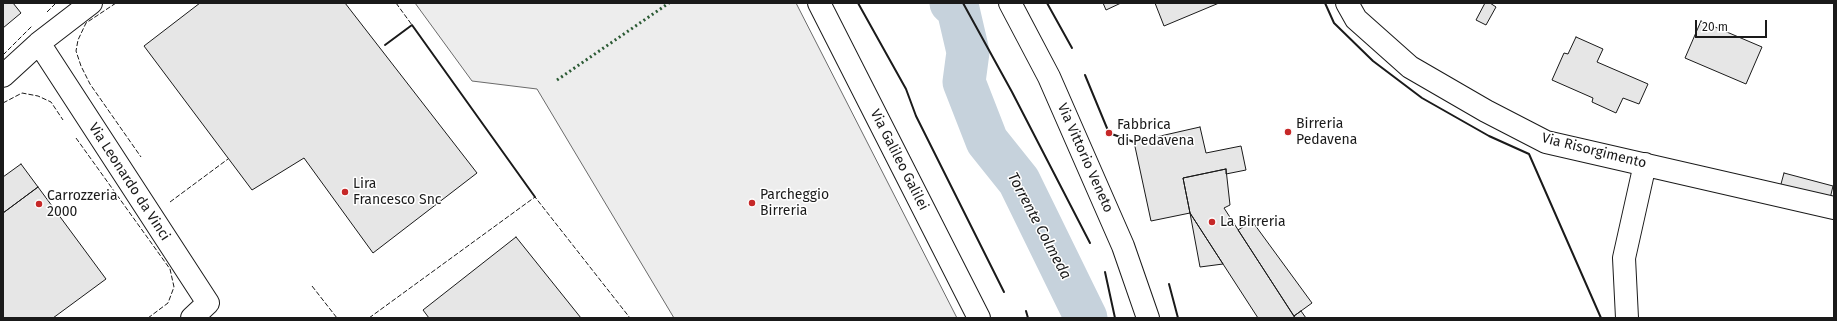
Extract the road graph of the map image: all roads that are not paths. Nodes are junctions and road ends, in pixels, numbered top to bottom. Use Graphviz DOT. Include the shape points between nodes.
graph roads {
  1 [pos="91,3"];
  2 [pos="819,3"];
  3 [pos="1010,3"];
  4 [pos="1347,3"];
  5 [pos="39,43"];
  6 [pos="3,76"];
  7 [pos="1645,164"];
  8 [pos="1834,208"];
  9 [pos="192,318"];
  10 [pos="979,318"];
  11 [pos="1148,318"];
  12 [pos="1627,318"];
  1 -- 5 [label="street"];
  2 -- 10 [label="street, Via Galileo Galilei"];
  3 -- 11 [label="street, Via Vittorio Veneto" via="1049,77 1120,239"];
  4 -- 7 [label="street, Via Risorgimento" via="1356,19 1410,68 1486,112 1546,142"];
  5 -- 6 [label="street"];
  5 -- 9 [label="street, Via Leonardo da Vinci" via="208,303"];
  7 -- 8 [label="street, Via Risorgimento"];
  7 -- 12 [label="street" via="1624,258"];
}
